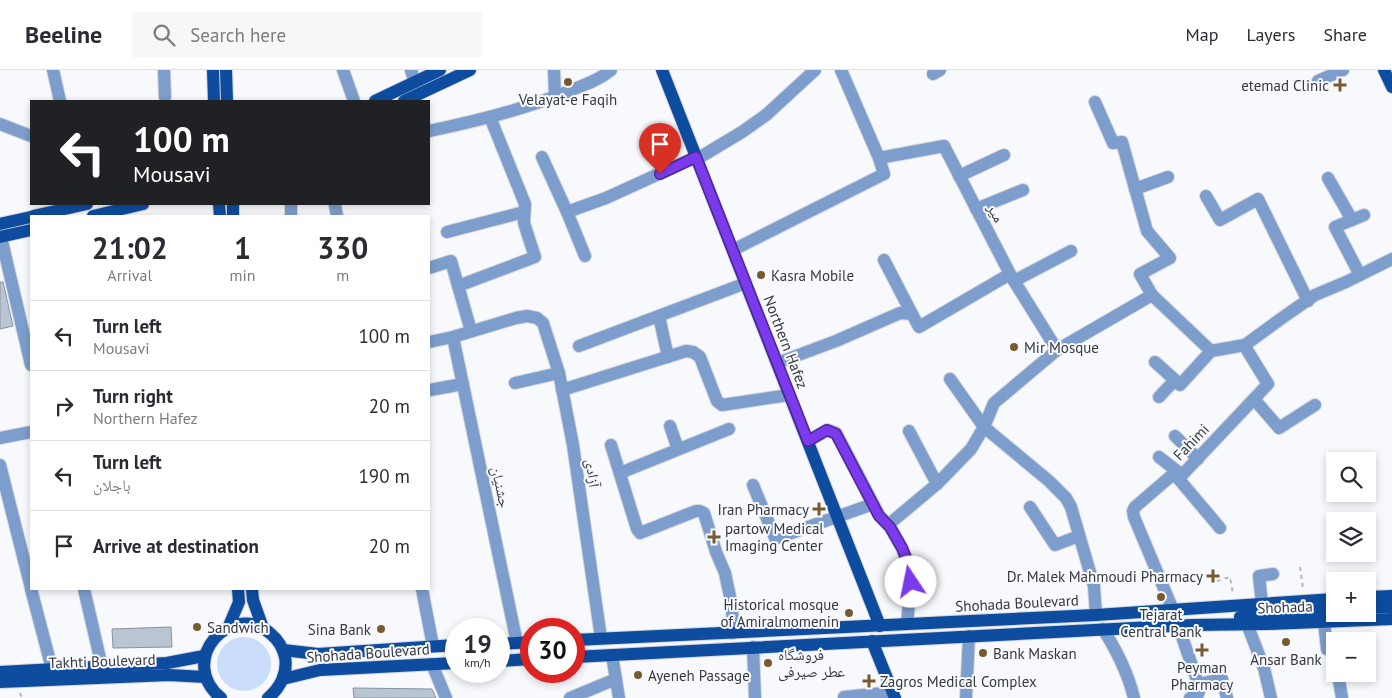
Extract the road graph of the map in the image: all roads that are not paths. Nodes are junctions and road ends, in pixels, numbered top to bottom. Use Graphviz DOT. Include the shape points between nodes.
graph roads {
  1 [pos="53,70"];
  2 [pos="164,70"];
  3 [pos="212,70"];
  4 [pos="226,70"];
  5 [pos="343,70"];
  6 [pos="440,70"];
  7 [pos="470,70"];
  8 [pos="554,70"];
  9 [pos="611,70"];
  10 [pos="662,70"];
  11 [pos="815,70"];
  12 [pos="841,70"];
  13 [pos="1343,70"];
  14 [pos="1384,70"];
  15 [pos="413,76"];
  16 [pos="1318,81"];
  17 [pos="1392,86"];
  18 [pos="165,97"];
  19 [pos="555,97"];
  20 [pos="60,100"];
  21 [pos="214,100"];
  22 [pos="228,100"];
  23 [pos="354,100"];
  24 [pos="377,100"];
  25 [pos="406,100"];
  26 [pos="1095,102"];
  27 [pos="490,117"];
  28 [pos="0,124"];
  29 [pos="430,131"];
  30 [pos="30,136"];
  31 [pos="1004,155"];
  32 [pos="542,157"];
  33 [pos="697,158"];
  34 [pos="879,158"];
  35 [pos="959,176"];
  36 [pos="1168,177"];
  37 [pos="1328,178"];
  38 [pos="1135,189"];
  39 [pos="1023,190"];
  40 [pos="1206,196"];
  41 [pos="82,205"];
  42 [pos="139,205"];
  43 [pos="976,209"];
  44 [pos="524,212"];
  45 [pos="567,212"];
  46 [pos="36,215"];
  47 [pos="103,215"];
  48 [pos="1364,215"];
  49 [pos="30,216"];
  50 [pos="1352,220"];
  51 [pos="0,222"];
  52 [pos="30,230"];
  53 [pos="448,232"];
  54 [pos="1,237"];
  55 [pos="733,250"];
  56 [pos="1071,251"];
  57 [pos="585,256"];
  58 [pos="1392,259"];
  59 [pos="884,260"];
  60 [pos="430,268"];
  61 [pos="1360,275"];
  62 [pos="1012,277"];
  63 [pos="746,283"];
  64 [pos="458,286"];
  65 [pos="1152,295"];
  66 [pos="1308,300"];
  67 [pos="912,314"];
  68 [pos="659,316"];
  69 [pos="471,331"];
  70 [pos="453,337"];
  71 [pos="430,342"];
  72 [pos="1244,345"];
  73 [pos="579,346"];
  74 [pos="1057,350"];
  75 [pos="1211,351"];
  76 [pos="668,358"];
  77 [pos="30,361"];
  78 [pos="1156,362"];
  79 [pos="777,363"];
  80 [pos="559,373"];
  81 [pos="950,379"];
  82 [pos="1175,380"];
  83 [pos="514,383"];
  84 [pos="463,384"];
  85 [pos="430,390"];
  86 [pos="562,390"];
  87 [pos="790,395"];
  88 [pos="1159,397"];
  89 [pos="1254,399"];
  90 [pos="1314,405"];
  91 [pos="670,426"];
  92 [pos="984,427"];
  93 [pos="729,429"];
  94 [pos="909,431"];
  95 [pos="30,432"];
  96 [pos="1175,436"];
  97 [pos="0,438"];
  98 [pos="808,441"];
  99 [pos="611,446"];
  100 [pos="678,449"];
  101 [pos="1158,457"];
  102 [pos="1198,459"];
  103 [pos="0,465"];
  104 [pos="620,473"];
  105 [pos="1180,476"];
  106 [pos="937,484"];
  107 [pos="754,485"];
  108 [pos="873,504"];
  109 [pos="1030,507"];
  110 [pos="838,517"];
  111 [pos="888,525"];
  112 [pos="1220,528"];
  113 [pos="1079,536"];
  114 [pos="1273,574"];
  115 [pos="30,585"];
  116 [pos="31,590"];
  117 [pos="84,590"];
  118 [pos="238,590"];
  119 [pos="252,590"];
  120 [pos="422,590"];
  121 [pos="1392,596"];
  122 [pos="1376,597"];
  123 [pos="1326,600"];
  124 [pos="1262,604"];
  125 [pos="1392,607"];
  126 [pos="1193,608"];
  127 [pos="1376,608"];
  128 [pos="1173,610"];
  129 [pos="1326,611"];
  130 [pos="1096,615"];
  131 [pos="1392,619"];
  132 [pos="1251,620"];
  133 [pos="1324,622"];
  134 [pos="907,624"];
  135 [pos="880,626"];
  136 [pos="1178,626"];
  137 [pos="228,628"];
  138 [pos="263,628"];
  139 [pos="1103,629"];
  140 [pos="732,633"];
  141 [pos="969,636"];
  142 [pos="601,638"];
  143 [pos="585,639"];
  144 [pos="872,641"];
  145 [pos="510,644"];
  146 [pos="517,644"];
  147 [pos="520,644"];
  148 [pos="445,645"];
  149 [pos="433,646"];
  150 [pos="753,647"];
  151 [pos="1326,649"];
  152 [pos="283,650"];
  153 [pos="612,655"];
  154 [pos="204,656"];
  155 [pos="585,656"];
  156 [pos="445,663"];
  157 [pos="432,664"];
  158 [pos="102,667"];
  159 [pos="52,669"];
  160 [pos="0,672"];
  161 [pos="205,677"];
  162 [pos="283,679"];
  163 [pos="616,679"];
  164 [pos="0,682"];
  165 [pos="1339,682"];
  166 [pos="1198,684"];
  167 [pos="894,695"];
  168 [pos="844,697"];
  169 [pos="220,698"];
  170 [pos="269,698"];
  171 [pos="446,698"];
  172 [pos="570,698"];
  173 [pos="619,698"];
  174 [pos="755,698"];
  175 [pos="966,698"];
  176 [pos="1134,698"];
  177 [pos="1190,698"];
  178 [pos="1227,698"];
  179 [pos="1271,698"];
  180 [pos="1342,698"];
  1 -- 20 [label="street"];
  2 -- 18 [label="street"];
  3 -- 21 [label="main road"];
  4 -- 22 [label="main road"];
  5 -- 23 [label="street"];
  6 -- 15 [label="main road"];
  7 -- 25 [label="main road"];
  8 -- 19 [label="street"];
  9 -- 19 [label="street" via="602,78"];
  10 -- 33 [label="main road, Northern Hafez"];
  11 -- 33 [label="street" via="766,115"];
  12 -- 34 [label="street"];
  13 -- 16 [label="street"];
  14 -- 17 [label="main road"];
  15 -- 24 [label="main road"];
  19 -- 27 [label="street"];
  26 -- 38 [label="street" via="1113,143 1122,142"];
  27 -- 29 [label="street"];
  27 -- 44 [label="street" via="525,204"];
  28 -- 30 [label="street"];
  31 -- 35 [label="street"];
  32 -- 45 [label="street"];
  33 -- 45 [label="street"];
  33 -- 55 [label="main road, Northern Hafez"];
  34 -- 35 [label="street, میر" via="944,146"];
  34 -- 55 [label="street" via="884,174"];
  35 -- 43 [label="street, میر"];
  36 -- 38 [label="street"];
  37 -- 50 [label="street"];
  38 -- 65 [label="street" via="1147,230 1170,258 1140,274"];
  39 -- 43 [label="street"];
  40 -- 66 [label="street" via="1220,220 1258,200"];
  41 -- 46 [label="main road"];
  42 -- 47 [label="main road"];
  43 -- 62 [label="street, میر"];
  44 -- 53 [label="street"];
  44 -- 64 [label="street" via="524,223 535,257"];
  45 -- 57 [label="street"];
  48 -- 50 [label="street"];
  49 -- 51 [label="main road"];
  50 -- 61 [label="street" via="1335,227"];
  52 -- 54 [label="main road"];
  54 -- 77 [label="street"];
  55 -- 63 [label="main road, Northern Hafez"];
  56 -- 62 [label="street"];
  58 -- 61 [label="street"];
  59 -- 67 [label="street"];
  60 -- 64 [label="street" via="451,261"];
  61 -- 66 [label="street"];
  62 -- 67 [label="street" via="918,327"];
  62 -- 74 [label="street, میر"];
  63 -- 68 [label="street"];
  63 -- 79 [label="main road, Northern Hafez"];
  64 -- 69 [label="street"];
  65 -- 74 [label="street"];
  65 -- 75 [label="street"];
  66 -- 72 [label="street"];
  67 -- 79 [label="street" via="900,313 836,342"];
  68 -- 73 [label="street"];
  68 -- 76 [label="street"];
  69 -- 70 [label="street"];
  69 -- 80 [label="street, آزادی" via="516,318 537,318 543,323"];
  70 -- 71 [label="street"];
  70 -- 84 [label="street, جشنیان"];
  72 -- 75 [label="street"];
  72 -- 89 [label="street, Fahimi" via="1268,384"];
  74 -- 92 [label="street" via="994,403"];
  75 -- 82 [label="street" via="1180,385"];
  76 -- 86 [label="street"];
  76 -- 87 [label="street" via="686,351 700,357 722,405"];
  78 -- 82 [label="street"];
  79 -- 87 [label="main road, Northern Hafez"];
  80 -- 83 [label="street"];
  80 -- 86 [label="street, آزادی"];
  81 -- 92 [label="street"];
  82 -- 88 [label="street"];
  84 -- 85 [label="street"];
  84 -- 146 [label="street, جشنیان"];
  86 -- 142 [label="street, آزادی"];
  87 -- 98 [label="main road, Northern Hafez"];
  89 -- 90 [label="street" via="1279,428"];
  89 -- 102 [label="street, Fahimi"];
  91 -- 100 [label="street"];
  92 -- 106 [label="street" via="971,449"];
  92 -- 113 [label="street" via="1066,498"];
  93 -- 100 [label="street"];
  94 -- 106 [label="street"];
  95 -- 97 [label="street"];
  96 -- 102 [label="street"];
  98 -- 108 [label="street" via="827,430 836,434"];
  98 -- 110 [label="main road, Northern Hafez"];
  99 -- 104 [label="street"];
  100 -- 104 [label="street"];
  101 -- 105 [label="street"];
  102 -- 105 [label="street, Fahimi"];
  103 -- 115 [label="street"];
  104 -- 140 [label="street" via="640,533 696,511 704,513 726,573 732,606"];
  105 -- 112 [label="street"];
  105 -- 128 [label="street, Fahimi" via="1171,476 1134,511"];
  106 -- 111 [label="street"];
  107 -- 110 [label="street" via="775,538"];
  108 -- 110 [label="street"];
  108 -- 111 [label="street"];
  109 -- 113 [label="street" via="1055,546"];
  110 -- 135 [label="main road, Northern Hafez"];
  111 -- 134 [label="street" via="908,563 911,582"];
  113 -- 130 [label="street" via="1094,586"];
  114 -- 124 [label="street" via="1259,576"];
  116 -- 159 [label="street"];
  117 -- 158 [label="street"];
  118 -- 137 [label="main road" via="239,602"];
  119 -- 138 [label="main road"];
  120 -- 149 [label="street"];
  121 -- 122 [label="main road"];
  123 -- 124 [label="main road, Shohada"];
  124 -- 126 [label="main road, Shohada"];
  125 -- 127 [label="main road"];
  126 -- 128 [label="main road, Shohada Boulevard"];
  126 -- 132 [label="main road"];
  128 -- 130 [label="main road, Shohada Boulevard"];
  129 -- 132 [label="main road"];
  130 -- 134 [label="main road, Shohada Boulevard"];
  131 -- 133 [label="main road, Shohada"];
  132 -- 133 [label="main road, Shohada"];
  132 -- 136 [label="main road"];
  132 -- 179 [label="street"];
  133 -- 151 [label="street"];
  134 -- 135 [label="main road, Shohada Boulevard"];
  135 -- 140 [label="main road, Shohada Boulevard"];
  135 -- 144 [label="main road"];
  136 -- 139 [label="main road, Shohada Boulevard"];
  136 -- 166 [label="street"];
  137 -- 138 [label="main road" via="249,624"];
  137 -- 154 [label="main road" via="213,639"];
  138 -- 152 [label="main road"];
  139 -- 141 [label="main road, Shohada Boulevard"];
  139 -- 176 [label="street" via="1121,662"];
  140 -- 142 [label="main road, Shohada Boulevard"];
  141 -- 144 [label="main road, Shohada Boulevard"];
  141 -- 175 [label="street"];
  142 -- 143 [label="main road, Shohada Boulevard"];
  144 -- 150 [label="main road, Shohada Boulevard"];
  144 -- 167 [label="main road"];
  145 -- 146 [label="main road"];
  146 -- 147 [label="main road"];
  148 -- 149 [label="main road, Shohada Boulevard"];
  149 -- 152 [label="main road, Shohada Boulevard" via="318,654"];
  150 -- 153 [label="main road, Shohada Boulevard"];
  150 -- 174 [label="street"];
  152 -- 162 [label="main road"];
  153 -- 155 [label="main road, Shohada Boulevard"];
  153 -- 163 [label="street"];
  154 -- 158 [label="main road, Takhti Boulevard" via="167,663"];
  154 -- 161 [label="main road"];
  156 -- 157 [label="main road, Shohada Boulevard"];
  157 -- 162 [label="main road, Shohada Boulevard" via="320,670"];
  157 -- 171 [label="street"];
  158 -- 159 [label="main road, Takhti Boulevard"];
  159 -- 160 [label="main road, Takhti Boulevard"];
  161 -- 164 [label="main road, Takhti Boulevard" via="169,675"];
  161 -- 169 [label="main road"];
  162 -- 170 [label="main road"];
  163 -- 172 [label="street"];
  163 -- 173 [label="street"];
  165 -- 180 [label="street"];
  166 -- 177 [label="street" via="1198,694"];
  166 -- 178 [label="street" via="1222,679"];
  167 -- 168 [label="street"];
}
